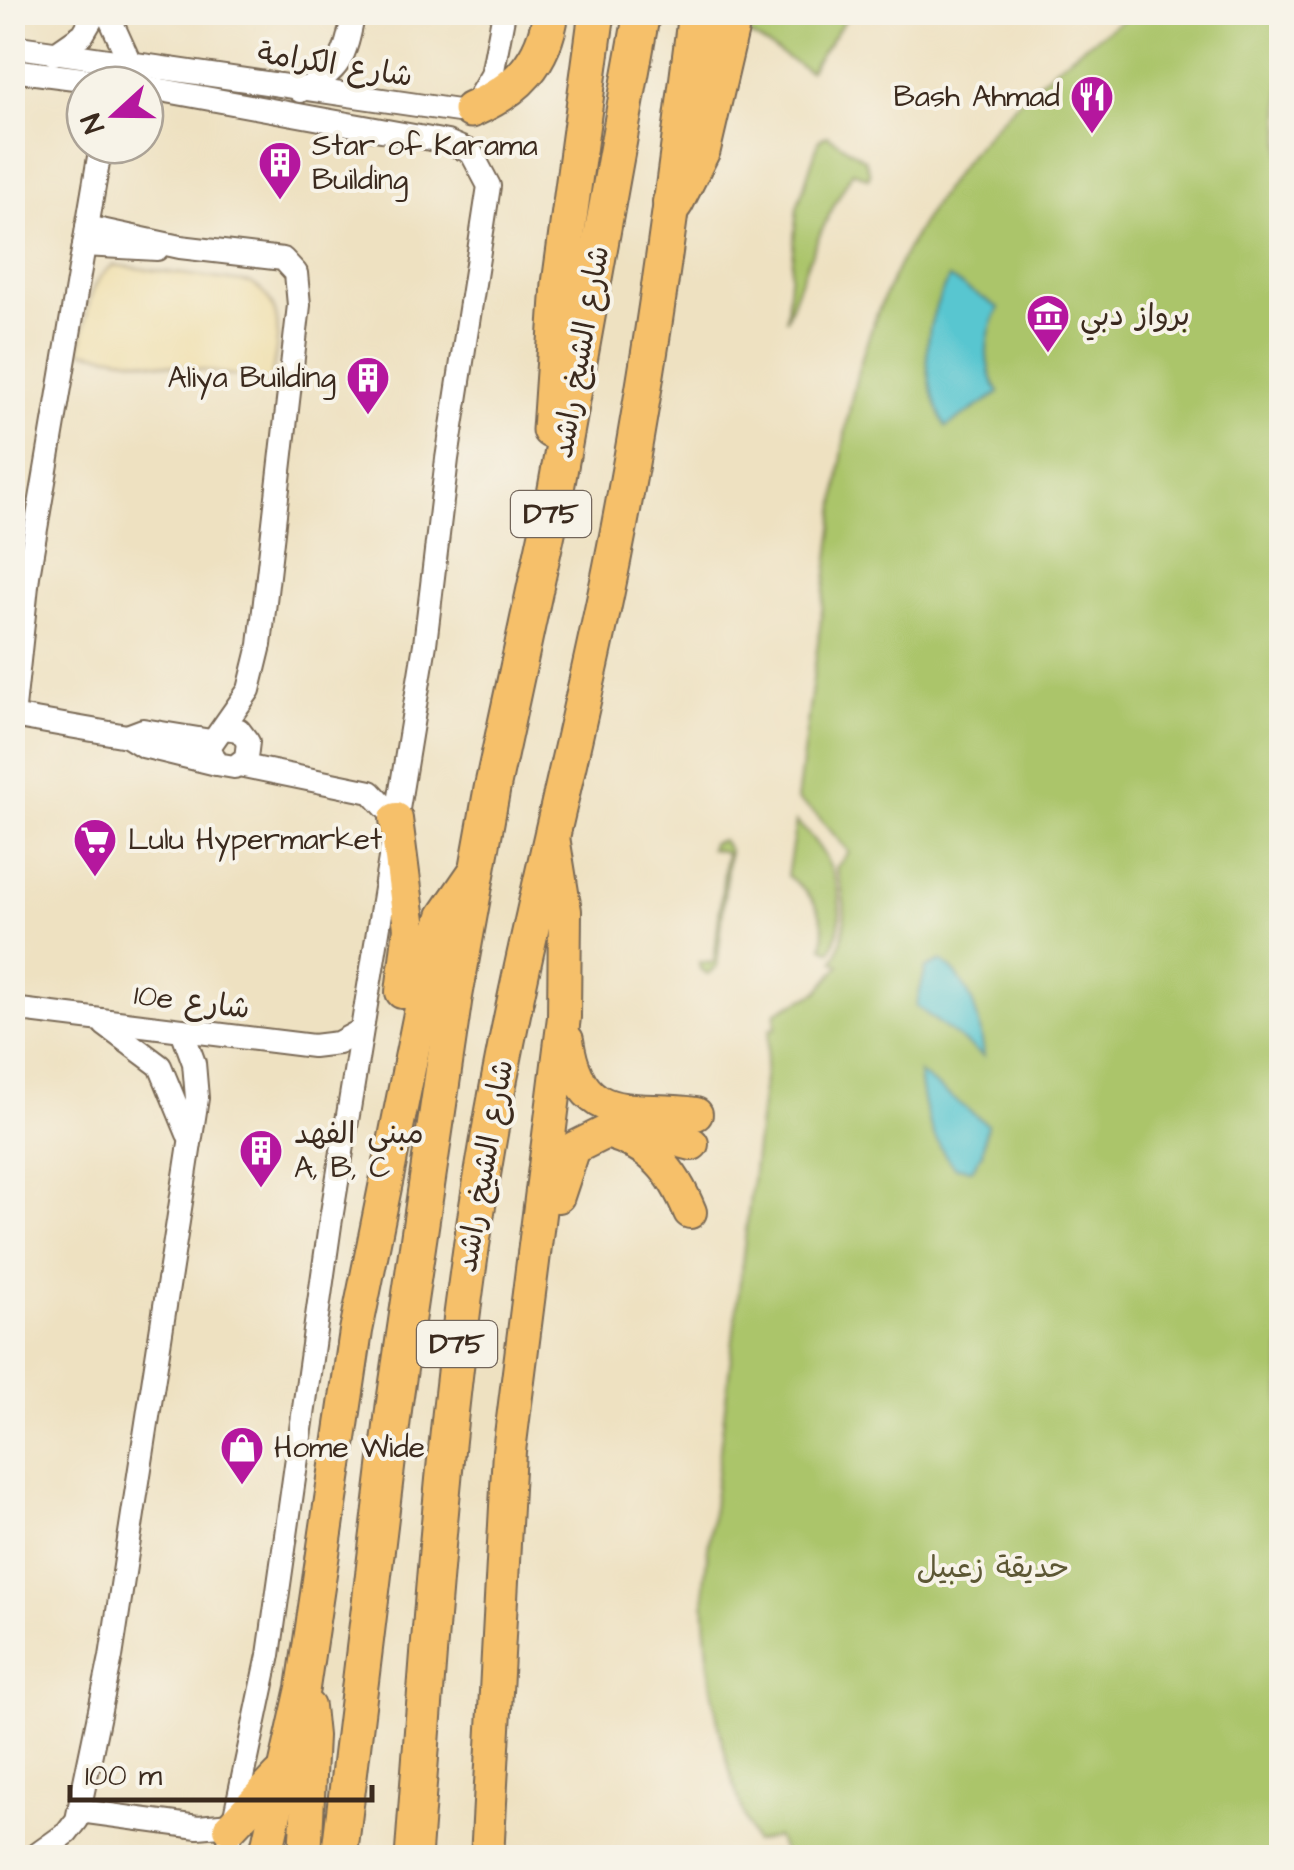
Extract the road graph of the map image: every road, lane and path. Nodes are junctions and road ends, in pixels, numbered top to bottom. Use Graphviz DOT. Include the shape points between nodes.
graph roads {
  1 [pos="96,12"];
  2 [pos="107,12"];
  3 [pos="354,12"];
  4 [pos="504,12"];
  5 [pos="552,12"];
  6 [pos="598,12"];
  7 [pos="619,12"];
  8 [pos="642,12"];
  9 [pos="696,12"];
  10 [pos="732,12"];
  11 [pos="12,46"];
  12 [pos="54,54"];
  13 [pos="94,65"];
  14 [pos="126,65"];
  15 [pos="12,70"];
  16 [pos="165,78"];
  17 [pos="65,85"];
  18 [pos="165,91"];
  19 [pos="300,91"];
  20 [pos="471,110"];
  21 [pos="616,158"];
  22 [pos="96,165"];
  23 [pos="673,202"];
  24 [pos="85,236"];
  25 [pos="554,500"];
  26 [pos="25,603"];
  27 [pos="12,641"];
  28 [pos="13,716"];
  29 [pos="227,734"];
  30 [pos="128,736"];
  31 [pos="228,765"];
  32 [pos="396,819"];
  33 [pos="553,837"];
  34 [pos="478,868"];
  35 [pos="12,1009"];
  36 [pos="564,1017"];
  37 [pos="97,1021"];
  38 [pos="360,1031"];
  39 [pos="183,1033"];
  40 [pos="606,1132"];
  41 [pos="188,1134"];
  42 [pos="690,1212"];
  43 [pos="538,1230"];
  44 [pos="358,1316"];
  45 [pos="303,1688"];
  46 [pos="282,1773"];
  47 [pos="80,1812"];
  48 [pos="229,1836"];
  49 [pos="32,1858"];
  50 [pos="265,1858"];
  51 [pos="305,1858"];
  52 [pos="339,1858"];
  53 [pos="413,1858"];
  54 [pos="487,1858"];
  1 -- 12 [label="street" via="83,34"];
  2 -- 14 [label="street"];
  3 -- 19 [label="street" via="346,54"];
  4 -- 20 [label="street" via="492,75"];
  5 -- 20 [label="highway" via="544,48 527,74"];
  6 -- 25 [label="highway" via="551,370"];
  7 -- 21 [label="highway"];
  8 -- 21 [label="highway, شارع الشيخ راشد / D75"];
  9 -- 23 [label="highway, شارع الشيخ راشد / D75"];
  10 -- 23 [label="highway" via="700,149"];
  11 -- 12 [label="street, شارع الكرامة"];
  12 -- 13 [label="street, شارع الكرامة"];
  15 -- 17 [label="street, شارع الكرامة"];
  16 -- 19 [label="street, شارع الكرامة"];
  18 -- 32 [label="street, شارع الكرامة" via="448,142 472,152 486,174 489,199"];
  19 -- 20 [label="street, شارع الكرامة"];
  21 -- 25 [label="highway, شارع الشيخ راشد / D75"];
  22 -- 24 [label="street"];
  23 -- 33 [label="highway, شارع الشيخ راشد / D75" via="618,530"];
  24 -- 26 [label="street"];
  24 -- 29 [label="street" via="133,250 180,246 283,259 296,273 254,680"];
  25 -- 34 [label="highway, شارع الشيخ راشد / D75"];
  26 -- 27 [label="street"];
  26 -- 28 [label="street"];
  28 -- 30 [label="street"];
  29 -- 30 [label="street" via="144,730"];
  29 -- 31 [label="street" via="210,753"];
  29 -- 31 [label="street" via="248,753"];
  30 -- 31 [label="street" via="143,746"];
  31 -- 32 [label="street" via="371,792"];
  32 -- 38 [label="street"];
  32 -- 44 [label="main road" via="410,949 355,1268"];
  33 -- 36 [label="main road, شارع الشيخ راشد / D75" via="565,911"];
  33 -- 53 [label="highway, شارع الشيخ راشد / D75" via="502,1058 459,1326 433,1568"];
  34 -- 44 [label="main road, شارع الشيخ راشد / D75" via="437,935"];
  34 -- 52 [label="highway, شارع الشيخ راشد / D75" via="416,1249"];
  35 -- 37 [label="street, 10e شارع"];
  36 -- 40 [label="main road" via="580,1080 606,1104 694,1129"];
  36 -- 43 [label="main road, شارع الشيخ راشد / D75"];
  37 -- 39 [label="street, 10e شارع"];
  37 -- 41 [label="street" via="160,1066"];
  38 -- 39 [label="street, 10e شارع" via="326,1046"];
  38 -- 48 [label="street" via="269,1654"];
  39 -- 41 [label="street" via="197,1081"];
  40 -- 42 [label="main road" via="654,1154"];
  40 -- 43 [label="main road" via="574,1148 556,1204"];
  41 -- 47 [label="street" via="116,1625"];
  43 -- 54 [label="main road, شارع الشيخ راشد / D75" via="500,1559"];
  44 -- 45 [label="main road, شارع الشيخ راشد / D75"];
  45 -- 46 [label="main road, شارع الشيخ راشد / D75"];
  45 -- 51 [label="main road" via="312,1736"];
  46 -- 48 [label="main road"];
  46 -- 50 [label="main road, شارع الشيخ راشد / D75"];
  47 -- 48 [label="street"];
  47 -- 49 [label="street" via="68,1833"];
}
